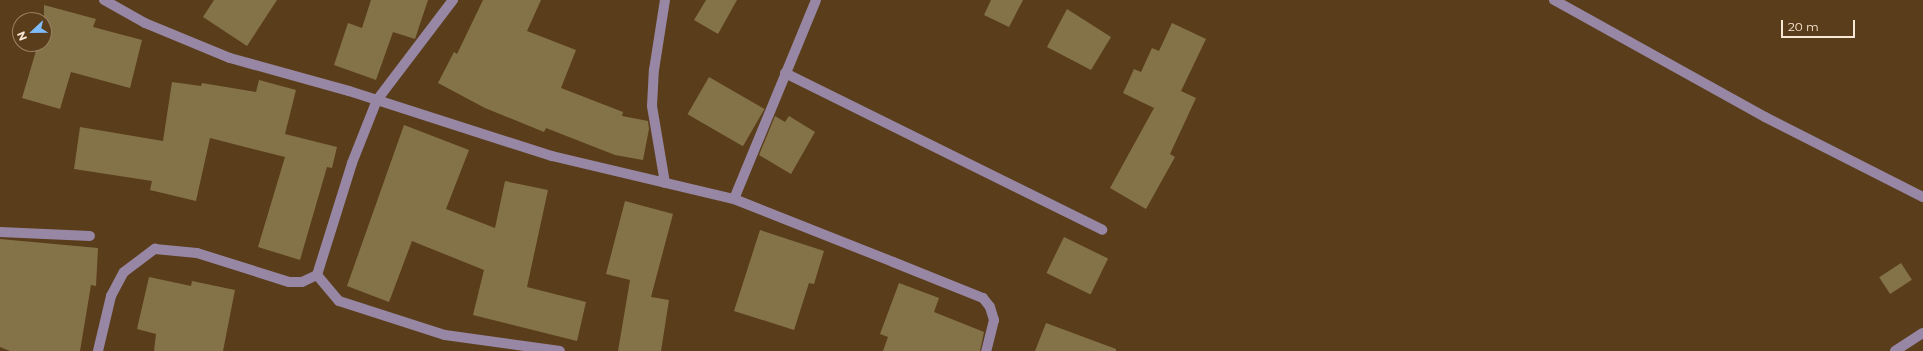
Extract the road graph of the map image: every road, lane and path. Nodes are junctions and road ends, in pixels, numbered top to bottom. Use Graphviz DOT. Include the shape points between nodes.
graph roads {
  1 [pos="104,0"];
  2 [pos="453,0"];
  3 [pos="665,0"];
  4 [pos="816,0"];
  5 [pos="1554,0"];
  6 [pos="785,73"];
  7 [pos="377,100"];
  8 [pos="665,183"];
  9 [pos="1923,197"];
  10 [pos="734,199"];
  11 [pos="1102,230"];
  12 [pos="0,232"];
  13 [pos="90,236"];
  14 [pos="317,276"];
  15 [pos="1923,333"];
  16 [pos="98,351"];
  17 [pos="560,351"];
  18 [pos="986,351"];
  19 [pos="1895,351"];
  1 -- 7 [label="street" via="145,23 230,58"];
  2 -- 7 [label="street"];
  3 -- 8 [label="street" via="654,70 652,106"];
  4 -- 6 [label="street"];
  5 -- 9 [label="street" via="1764,117"];
  6 -- 10 [label="street"];
  6 -- 11 [label="street"];
  7 -- 8 [label="street" via="552,156"];
  7 -- 14 [label="street" via="352,163"];
  8 -- 10 [label="street"];
  10 -- 18 [label="street" via="982,298 990,308 994,320"];
  12 -- 13 [label="street"];
  14 -- 16 [label="street" via="302,282 289,282 197,253 155,249 124,272 111,296"];
  14 -- 17 [label="street" via="340,301 445,335"];
  15 -- 19 [label="street"];
}
